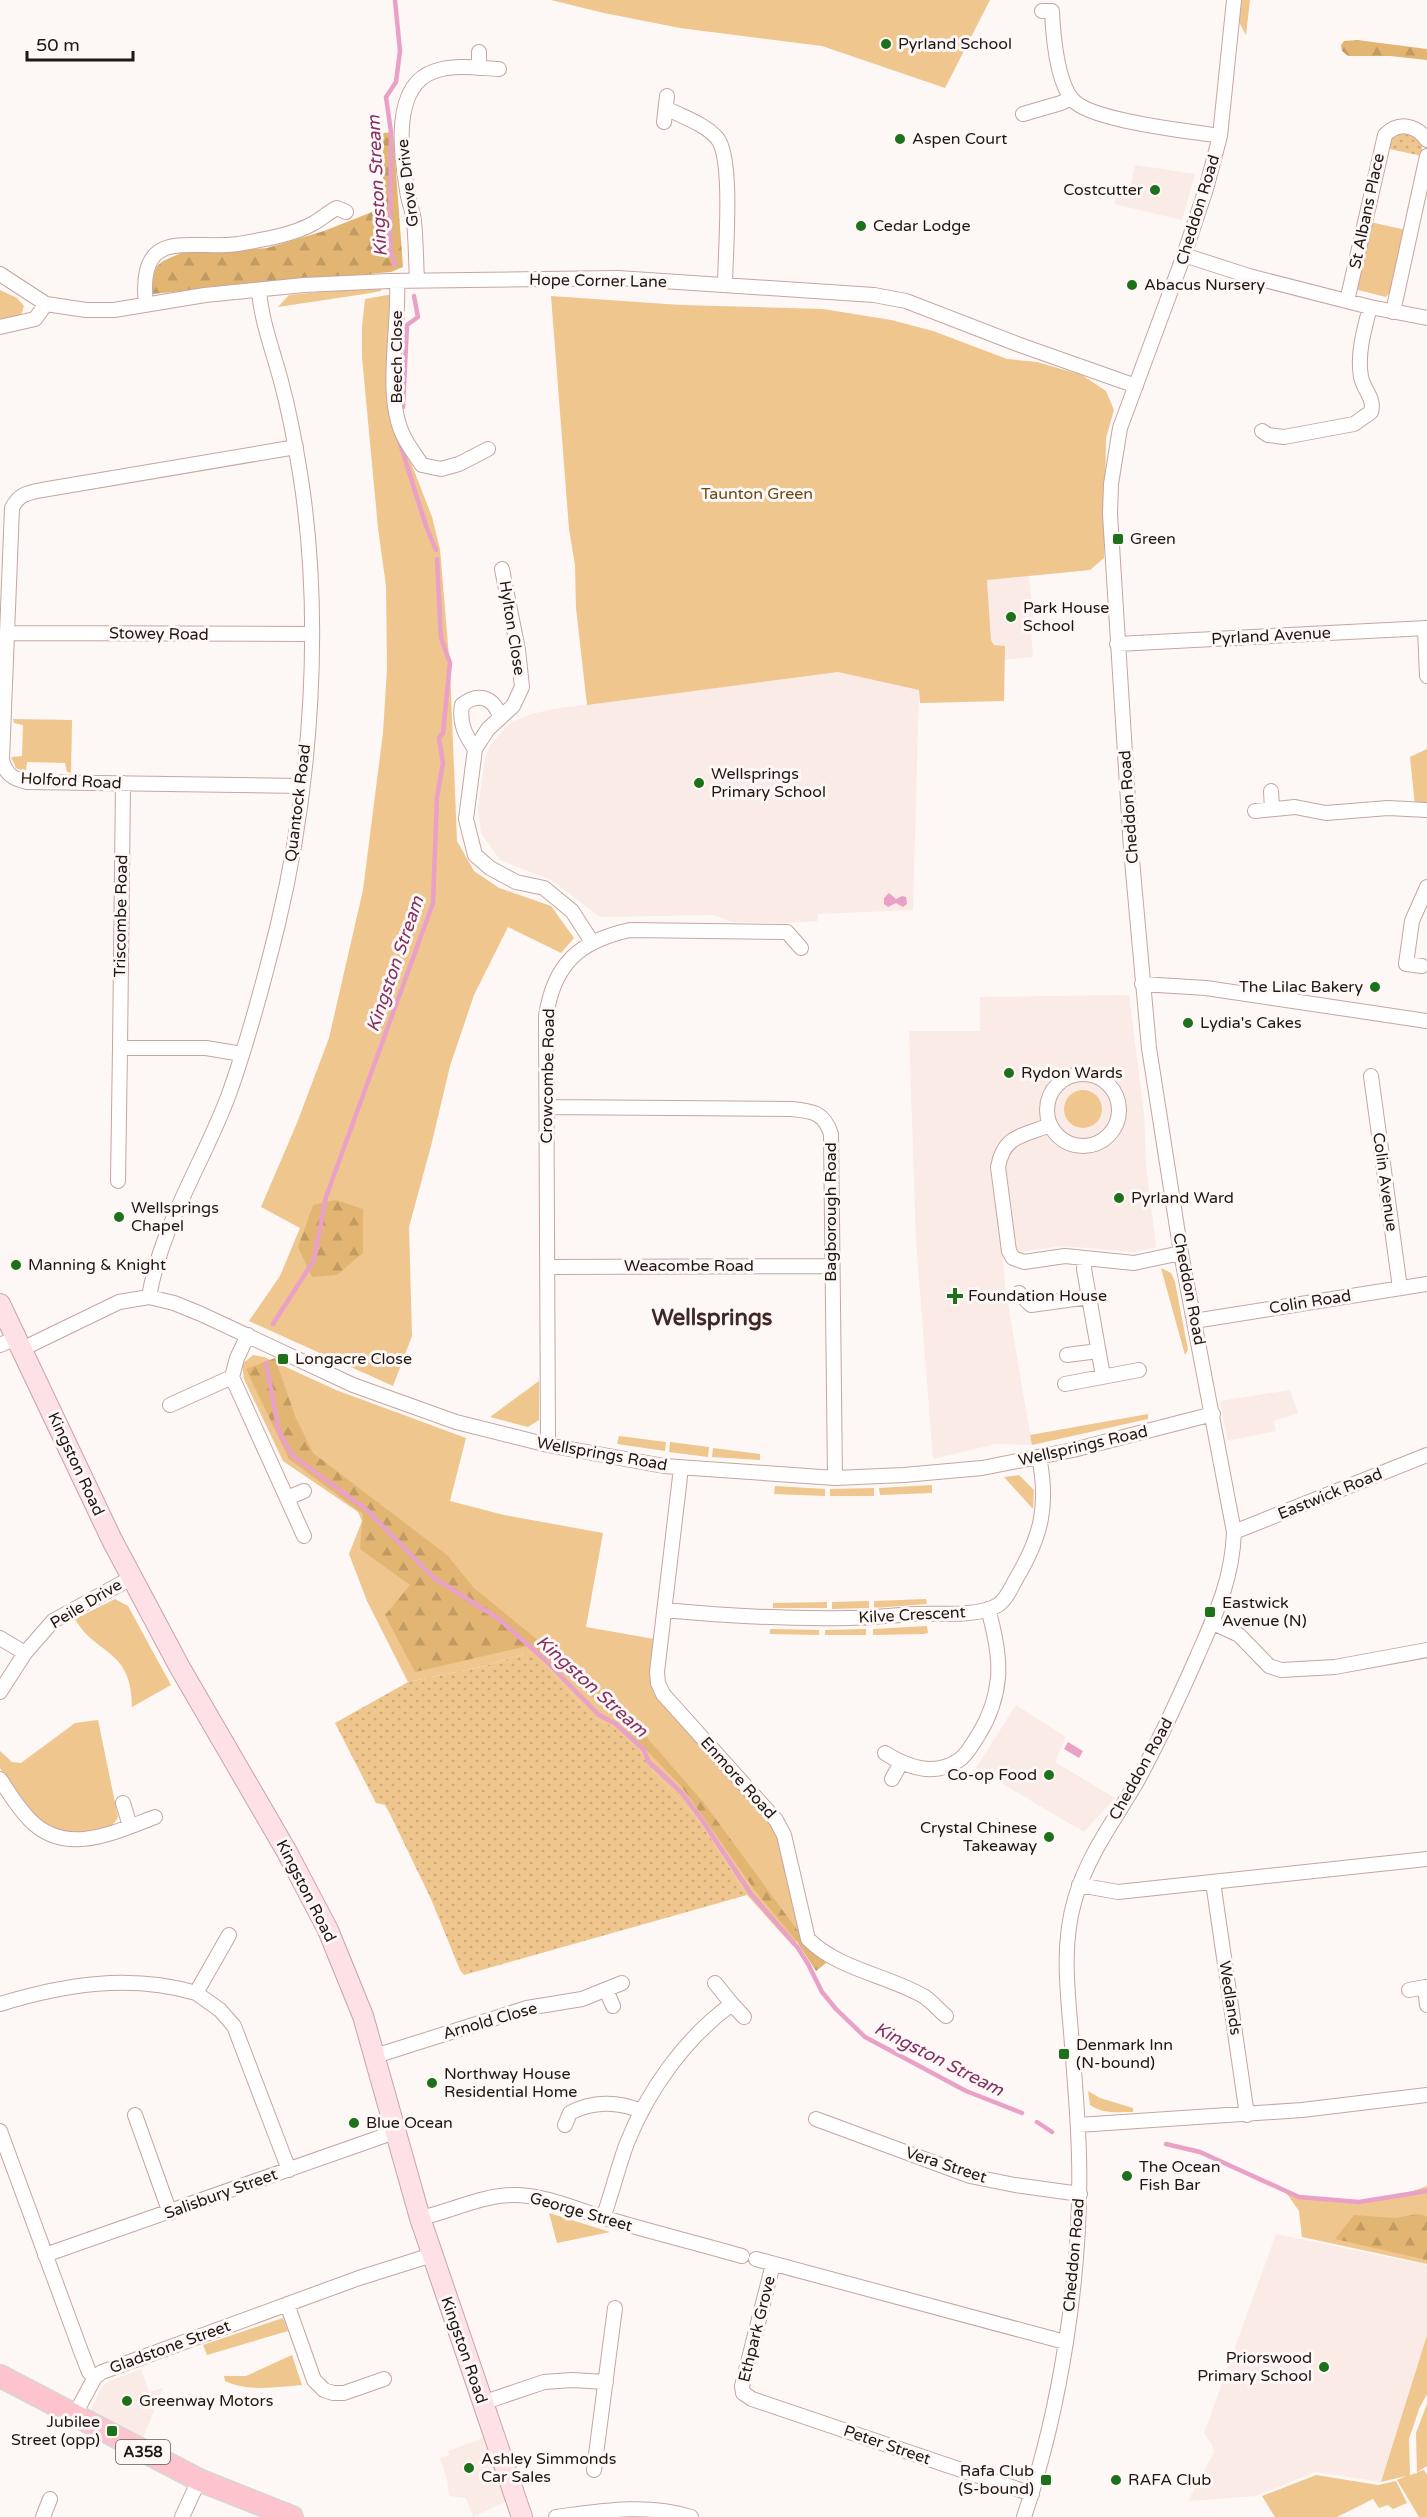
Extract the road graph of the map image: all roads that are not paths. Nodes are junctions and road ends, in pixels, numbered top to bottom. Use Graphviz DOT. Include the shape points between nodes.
graph roads {
  1 [pos="1234,0"];
  2 [pos="1052,11"];
  3 [pos="479,52"];
  4 [pos="479,68"];
  5 [pos="499,69"];
  6 [pos="1071,98"];
  7 [pos="666,109"];
  8 [pos="1023,114"];
  9 [pos="1220,136"];
  10 [pos="1427,140"];
  11 [pos="1427,156"];
  12 [pos="340,206"];
  13 [pos="1184,255"];
  14 [pos="0,274"];
  15 [pos="397,281"];
  16 [pos="417,281"];
  17 [pos="725,285"];
  18 [pos="259,290"];
  19 [pos="1347,301"];
  20 [pos="45,304"];
  21 [pos="146,305"];
  22 [pos="1370,307"];
  23 [pos="1393,312"];
  24 [pos="1427,318"];
  25 [pos="0,327"];
  26 [pos="1136,386"];
  27 [pos="1262,431"];
  28 [pos="296,447"];
  29 [pos="488,449"];
  30 [pos="502,569"];
  31 [pos="1426,628"];
  32 [pos="7,633"];
  33 [pos="312,634"];
  34 [pos="1117,644"];
  35 [pos="1427,676"];
  36 [pos="500,716"];
  37 [pos="475,749"];
  38 [pos="123,783"];
  39 [pos="302,786"];
  40 [pos="1271,791"];
  41 [pos="1272,809"];
  42 [pos="1427,810"];
  43 [pos="1255,811"];
  44 [pos="1427,887"];
  45 [pos="592,942"];
  46 [pos="801,948"];
  47 [pos="1422,966"];
  48 [pos="1142,984"];
  49 [pos="1427,1021"];
  50 [pos="120,1048"];
  51 [pos="242,1054"];
  52 [pos="1371,1076"];
  53 [pos="548,1107"];
  54 [pos="1050,1125"];
  55 [pos="118,1181"];
  56 [pos="1181,1253"];
  57 [pos="1085,1260"];
  58 [pos="831,1266"];
  59 [pos="548,1267"];
  60 [pos="1427,1284"];
  61 [pos="1400,1288"];
  62 [pos="1019,1293"];
  63 [pos="149,1297"];
  64 [pos="1089,1298"];
  65 [pos="0,1304"];
  66 [pos="1194,1321"];
  67 [pos="248,1335"];
  68 [pos="13,1344"];
  69 [pos="1098,1351"];
  70 [pos="1067,1355"];
  71 [pos="1139,1370"];
  72 [pos="1103,1376"];
  73 [pos="232,1377"];
  74 [pos="1065,1384"];
  75 [pos="170,1405"];
  76 [pos="1213,1414"];
  77 [pos="548,1446"];
  78 [pos="1427,1455"];
  79 [pos="1040,1457"];
  80 [pos="681,1468"];
  81 [pos="835,1478"];
  82 [pos="304,1491"];
  83 [pos="287,1498"];
  84 [pos="1234,1532"];
  85 [pos="304,1536"];
  86 [pos="133,1577"];
  87 [pos="988,1609"];
  88 [pos="665,1610"];
  89 [pos="1213,1623"];
  90 [pos="0,1638"];
  91 [pos="1427,1650"];
  92 [pos="25,1653"];
  93 [pos="0,1692"];
  94 [pos="885,1753"];
  95 [pos="901,1763"];
  96 [pos="0,1779"];
  97 [pos="892,1779"];
  98 [pos="123,1803"];
  99 [pos="155,1817"];
  100 [pos="130,1826"];
  101 [pos="1427,1859"];
  102 [pos="1213,1882"];
  103 [pos="1080,1885"];
  104 [pos="230,1935"];
  105 [pos="622,1983"];
  106 [pos="715,1983"];
  107 [pos="1426,1987"];
  108 [pos="606,1990"];
  109 [pos="1408,1990"];
  110 [pos="196,1994"];
  111 [pos="0,2004"];
  112 [pos="732,2004"];
  113 [pos="1427,2005"];
  114 [pos="613,2006"];
  115 [pos="744,2016"];
  116 [pos="946,2016"];
  117 [pos="375,2056"];
  118 [pos="1427,2095"];
  119 [pos="641,2111"];
  120 [pos="135,2115"];
  121 [pos="1247,2115"];
  122 [pos="816,2119"];
  123 [pos="565,2125"];
  124 [pos="1078,2125"];
  125 [pos="0,2131"];
  126 [pos="395,2132"];
  127 [pos="289,2170"];
  128 [pos="1080,2194"];
  129 [pos="170,2213"];
  130 [pos="420,2218"];
  131 [pos="603,2218"];
  132 [pos="45,2255"];
  133 [pos="432,2255"];
  134 [pos="773,2264"];
  135 [pos="287,2304"];
  136 [pos="615,2308"];
  137 [pos="1065,2342"];
  138 [pos="0,2376"];
  139 [pos="95,2377"];
  140 [pos="384,2379"];
  141 [pos="606,2382"];
  142 [pos="743,2393"];
  143 [pos="482,2403"];
  144 [pos="74,2416"];
  145 [pos="594,2470"];
  146 [pos="198,2480"];
  147 [pos="1032,2494"];
  148 [pos="50,2499"];
  149 [pos="43,2517"];
  150 [pos="182,2517"];
  151 [pos="292,2517"];
  152 [pos="522,2517"];
  153 [pos="556,2517"];
  154 [pos="691,2517"];
  155 [pos="1024,2517"];
  1 -- 9 [label="street, Cheddon Road"];
  2 -- 6 [label="street" via="1058,65"];
  3 -- 4 [label="street"];
  4 -- 5 [label="street, Grove Drive"];
  4 -- 16 [label="street, Grove Drive" via="434,71 414,87 403,107 402,141 406,190 414,219"];
  6 -- 8 [label="street"];
  6 -- 9 [label="street" via="1089,110 1118,118"];
  7 -- 17 [label="street" via="705,128 723,149 728,172"];
  9 -- 13 [label="street, Cheddon Road"];
  10 -- 19 [label="street, St Albans Place" via="1408,125 1390,129 1385,135"];
  11 -- 23 [label="street"];
  12 -- 21 [label="street" via="312,224 263,239 171,246 150,262 145,279"];
  13 -- 19 [label="street"];
  13 -- 26 [label="street, Cheddon Road"];
  14 -- 20 [label="street, Hope Corner Lane"];
  15 -- 16 [label="street, Hope Corner Lane"];
  15 -- 18 [label="street, Hope Corner Lane"];
  15 -- 29 [label="street, Beech Close" via="394,401 403,436 422,465 441,469"];
  16 -- 17 [label="street, Hope Corner Lane" via="618,278"];
  17 -- 26 [label="street, Hope Corner Lane" via="874,295 906,301"];
  18 -- 21 [label="street, Hope Corner Lane"];
  18 -- 28 [label="street, Quantock Road"];
  19 -- 22 [label="street"];
  20 -- 21 [label="street, Hope Corner Lane" via="86,310"];
  20 -- 25 [label="street" via="36,319"];
  22 -- 23 [label="street"];
  22 -- 27 [label="street" via="1360,356 1361,378 1373,401 1371,412 1354,424 1296,435 1284,437"];
  23 -- 24 [label="street"];
  26 -- 34 [label="street, Cheddon Road" via="1120,429 1111,484"];
  28 -- 32 [label="street, Holford Road" via="25,493 17,498 12,508"];
  28 -- 33 [label="street, Quantock Road" via="307,532"];
  30 -- 36 [label="street, Hylton Close" via="522,687 513,706"];
  31 -- 34 [label="street, Pyrland Avenue"];
  31 -- 35 [label="street, Pyrland Avenue"];
  32 -- 33 [label="street, Stowey Road"];
  32 -- 38 [label="street, Holford Road" via="2,759 7,772 27,782"];
  33 -- 39 [label="street, Quantock Road"];
  34 -- 48 [label="street, Cheddon Road"];
  36 -- 37 [label="street, Hylton Close"];
  36 -- 37 [label="street" via="486,699 478,697 462,705 463,730"];
  37 -- 45 [label="street, Hylton Close" via="466,819 475,855 516,882 544,888 572,911"];
  38 -- 39 [label="street, Holford Road"];
  38 -- 50 [label="street, Triscombe Road"];
  39 -- 51 [label="street, Quantock Road" via="279,921"];
  40 -- 41 [label="street"];
  41 -- 42 [label="street" via="1295,807 1326,813 1388,808"];
  41 -- 43 [label="street"];
  44 -- 47 [label="street" via="1412,921 1406,964"];
  45 -- 46 [label="street, Crowcombe Road" via="630,930 787,932"];
  45 -- 53 [label="street, Crowcombe Road" via="564,964 549,999"];
  48 -- 49 [label="street" via="1206,988"];
  48 -- 56 [label="street, Cheddon Road"];
  50 -- 51 [label="street" via="206,1048"];
  50 -- 55 [label="street, Triscombe Road"];
  51 -- 63 [label="street, Quantock Road" via="229,1094 168,1234"];
  52 -- 61 [label="street, Colin Avenue"];
  53 -- 58 [label="street, Bagborough Road" via="814,1111 823,1118 831,1134"];
  53 -- 59 [label="street, Crowcombe Road"];
  54 -- 54 [label="street" via="1048,1107 1053,1089 1062,1080 1086,1074 1108,1083 1115,1093 1119,1104 1115,1126 1099,1142 1077,1145 1057,1134"];
  54 -- 57 [label="street" via="1014,1137 1000,1155 998,1167 1009,1251 1017,1261 1065,1256"];
  56 -- 57 [label="street" via="1134,1263"];
  56 -- 66 [label="street, Cheddon Road"];
  57 -- 64 [label="street"];
  58 -- 59 [label="street, Weacombe Road"];
  58 -- 81 [label="street, Bagborough Road"];
  59 -- 77 [label="street, Crowcombe Road"];
  60 -- 61 [label="street, Colin Road"];
  61 -- 66 [label="street, Colin Road"];
  62 -- 64 [label="street" via="1031,1305"];
  63 -- 67 [label="street, Wellsprings Road" via="174,1303"];
  63 -- 68 [label="street, Wellsprings Road" via="119,1302 57,1330"];
  64 -- 69 [label="street"];
  65 -- 68 [label="street, Kingston Road"];
  66 -- 76 [label="street, Cheddon Road"];
  67 -- 73 [label="street"];
  67 -- 77 [label="street, Wellsprings Road" via="394,1401"];
  68 -- 86 [label="street, Kingston Road"];
  69 -- 70 [label="street"];
  69 -- 72 [label="street"];
  71 -- 72 [label="street"];
  72 -- 74 [label="street"];
  73 -- 75 [label="street"];
  73 -- 83 [label="street"];
  76 -- 79 [label="street, Wellsprings Road"];
  76 -- 84 [label="street, Cheddon Road"];
  77 -- 80 [label="street, Wellsprings Road"];
  78 -- 84 [label="street, Eastwick Road"];
  79 -- 81 [label="street, Wellsprings Road" via="982,1468"];
  79 -- 87 [label="street, Kilve Crescent" via="1044,1512 1040,1531 1008,1594 999,1605"];
  80 -- 81 [label="street, Wellsprings Road"];
  80 -- 88 [label="street, Enmore Road"];
  82 -- 83 [label="street"];
  83 -- 85 [label="street"];
  84 -- 89 [label="street, Cheddon Road" via="1229,1575"];
  86 -- 92 [label="street, Peile Drive" via="53,1621"];
  86 -- 117 [label="street, Kingston Road" via="328,1930"];
  87 -- 88 [label="street, Kilve Crescent" via="850,1618 711,1615"];
  87 -- 95 [label="street" via="998,1675 989,1717 961,1760 927,1770"];
  88 -- 116 [label="street, Enmore Road" via="658,1683 663,1694 776,1820 784,1835 807,1939 837,1959 926,1998"];
  89 -- 91 [label="street" via="1239,1635 1269,1666 1281,1670 1335,1667"];
  89 -- 103 [label="street, Cheddon Road" via="1147,1763 1097,1846"];
  90 -- 92 [label="street"];
  92 -- 93 [label="street, Peile Drive"];
  94 -- 95 [label="street"];
  95 -- 97 [label="street"];
  96 -- 100 [label="street" via="29,1819 57,1837 90,1839"];
  98 -- 100 [label="street"];
  99 -- 100 [label="street"];
  101 -- 102 [label="street"];
  102 -- 103 [label="street" via="1118,1892"];
  102 -- 121 [label="street, Wedlands"];
  103 -- 124 [label="street, Cheddon Road" via="1066,1944"];
  104 -- 110 [label="street"];
  105 -- 108 [label="street, Arnold Close"];
  106 -- 112 [label="street"];
  107 -- 109 [label="street"];
  107 -- 113 [label="street"];
  108 -- 114 [label="street"];
  108 -- 117 [label="street, Arnold Close" via="582,1999 502,2015"];
  110 -- 111 [label="street" via="171,1986 108,1982 60,1988"];
  110 -- 127 [label="street" via="220,2010 234,2026"];
  112 -- 115 [label="street"];
  112 -- 119 [label="street" via="689,2044"];
  117 -- 126 [label="street, Kingston Road"];
  118 -- 121 [label="street"];
  119 -- 123 [label="street" via="625,2104 581,2107 570,2113"];
  119 -- 131 [label="street"];
  120 -- 129 [label="street"];
  121 -- 124 [label="street"];
  122 -- 128 [label="street, Vera Street" via="970,2176"];
  124 -- 128 [label="street, Cheddon Road"];
  125 -- 132 [label="street"];
  126 -- 127 [label="street, Salisbury Street"];
  126 -- 130 [label="street, Kingston Road"];
  127 -- 129 [label="street, Salisbury Street"];
  128 -- 137 [label="street, Cheddon Road"];
  129 -- 132 [label="street, Salisbury Street"];
  130 -- 131 [label="street, George Street" via="472,2202 517,2195 555,2202"];
  130 -- 133 [label="street, Kingston Road"];
  131 -- 134 [label="street, George Street"];
  132 -- 139 [label="street" via="89,2372"];
  133 -- 135 [label="street, Gladstone Street"];
  133 -- 143 [label="street, Kingston Road"];
  134 -- 137 [label="street, George Street"];
  134 -- 142 [label="street, Ethpark Grove"];
  135 -- 139 [label="street, Gladstone Street"];
  135 -- 140 [label="street" via="314,2380 324,2390 344,2393"];
  136 -- 141 [label="street"];
  137 -- 147 [label="street, Cheddon Road" via="1045,2450"];
  138 -- 144 [label="main road, A358"];
  139 -- 144 [label="street, Gladstone Street"];
  141 -- 143 [label="street" via="544,2382"];
  141 -- 145 [label="street"];
  142 -- 147 [label="street, Peter Street"];
  143 -- 152 [label="street, Kingston Road"];
  144 -- 146 [label="main road, A358"];
  146 -- 150 [label="street"];
  146 -- 151 [label="main road, A358"];
  147 -- 155 [label="street, Cheddon Road"];
  148 -- 149 [label="street"];
  153 -- 154 [label="street" via="634,2508"];
}
